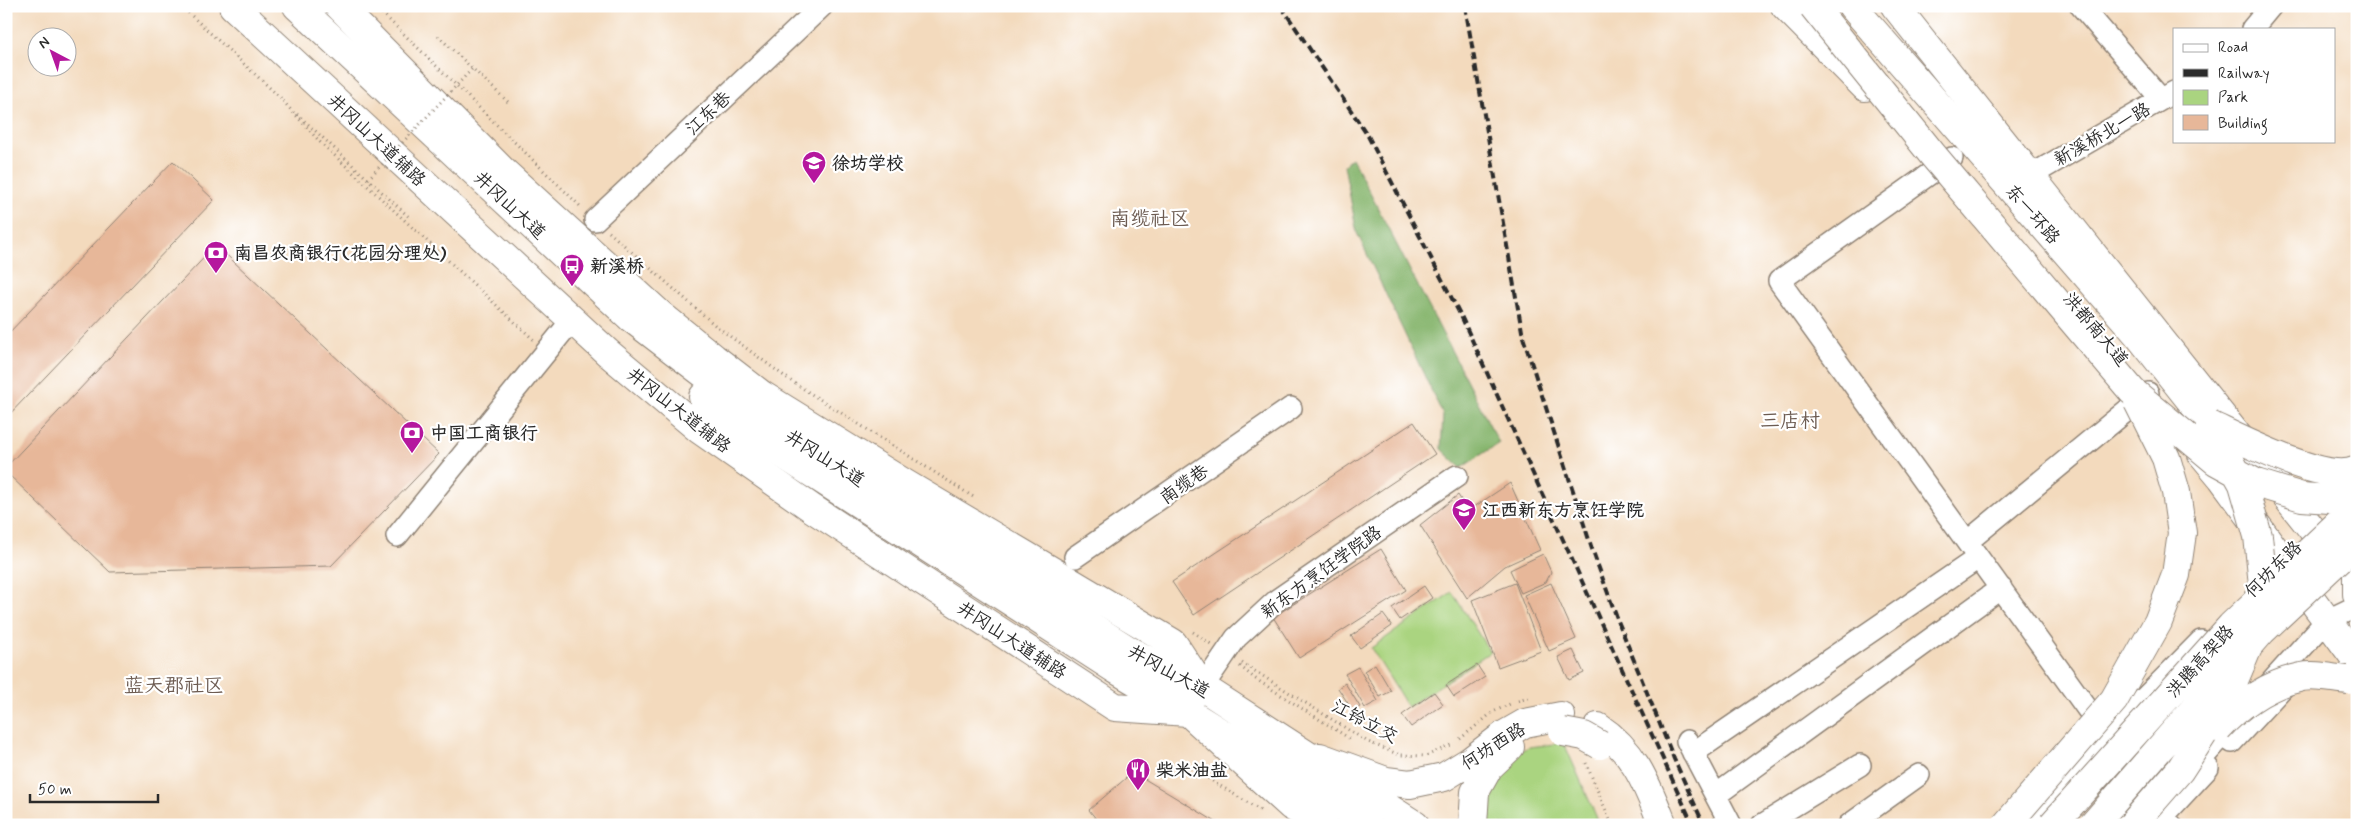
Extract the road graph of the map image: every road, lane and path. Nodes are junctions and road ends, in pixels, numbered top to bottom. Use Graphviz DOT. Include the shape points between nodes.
graph roads {
  1 [pos="181,6"];
  2 [pos="233,6"];
  3 [pos="276,6"];
  4 [pos="297,6"];
  5 [pos="339,6"];
  6 [pos="375,6"];
  7 [pos="822,6"];
  8 [pos="1785,6"];
  9 [pos="1813,6"];
  10 [pos="1823,6"];
  11 [pos="1852,6"];
  12 [pos="1866,6"];
  13 [pos="1895,6"];
  14 [pos="2081,6"];
  15 [pos="2271,6"];
  16 [pos="2253,28"];
  17 [pos="438,36"];
  18 [pos="472,69"];
  19 [pos="1921,83"];
  20 [pos="2168,96"];
  21 [pos="283,101"];
  22 [pos="508,102"];
  23 [pos="1942,156"];
  24 [pos="2030,176"];
  25 [pos="368,179"];
  26 [pos="409,217"];
  27 [pos="595,220"];
  28 [pos="572,320"];
  29 [pos="547,352"];
  30 [pos="2141,391"];
  31 [pos="1291,408"];
  32 [pos="2210,425"];
  33 [pos="2357,470"];
  34 [pos="1457,476"];
  35 [pos="2357,489"];
  36 [pos="2357,496"];
  37 [pos="980,500"];
  38 [pos="2357,506"];
  39 [pos="2312,529"];
  40 [pos="397,536"];
  41 [pos="2357,542"];
  42 [pos="1973,550"];
  43 [pos="1075,557"];
  44 [pos="2357,567"];
  45 [pos="2288,568"];
  46 [pos="2001,588"];
  47 [pos="2357,596"];
  48 [pos="2357,608"];
  49 [pos="2331,627"];
  50 [pos="1188,629"];
  51 [pos="1226,653"];
  52 [pos="2357,661"];
  53 [pos="1254,678"];
  54 [pos="2357,684"];
  55 [pos="1202,687"];
  56 [pos="1540,696"];
  57 [pos="1188,712"];
  58 [pos="1562,724"];
  59 [pos="2107,736"];
  60 [pos="1352,740"];
  61 [pos="1593,742"];
  62 [pos="1304,751"];
  63 [pos="2124,760"];
  64 [pos="1860,765"];
  65 [pos="1191,768"];
  66 [pos="2180,770"];
  67 [pos="1919,774"];
  68 [pos="1716,795"];
  69 [pos="1264,813"];
  70 [pos="2162,818"];
  71 [pos="1323,825"];
  72 [pos="1368,825"];
  73 [pos="1415,825"];
  74 [pos="1473,825"];
  75 [pos="1612,825"];
  76 [pos="1647,825"];
  77 [pos="1663,825"];
  78 [pos="1731,825"];
  79 [pos="1762,825"];
  80 [pos="1849,825"];
  81 [pos="2006,825"];
  82 [pos="2028,825"];
  83 [pos="2052,825"];
  84 [pos="2064,825"];
  85 [pos="2094,825"];
  86 [pos="2132,825"];
  87 [pos="2142,825"];
  1 -- 21 [label="path"];
  2 -- 28 [label="main road, 井冈山大道辅路"];
  3 -- 57 [label="main road, 井冈山大道" via="619,331 739,426 1115,669"];
  4 -- 55 [label="main road, 井冈山大道" via="631,318 759,416 1132,652"];
  5 -- 55 [label="main road" via="503,171 662,316 714,358 762,395 1173,643"];
  6 -- 27 [label="path"];
  7 -- 27 [label="street, 江东巷"];
  8 -- 23 [label="main road, bridge"];
  9 -- 23 [label="main road, bridge"];
  10 -- 23 [label="main road"];
  11 -- 19 [label="main road, 东一环路"];
  12 -- 19 [label="main road"];
  13 -- 24 [label="main road"];
  14 -- 20 [label="street"];
  15 -- 16 [label="street"];
  17 -- 18 [label="path"];
  18 -- 22 [label="path"];
  18 -- 25 [label="path, bridge"];
  19 -- 32 [label="main road, 东一环路" via="2139,336"];
  20 -- 24 [label="street, 新溪桥北一路"];
  21 -- 25 [label="path"];
  21 -- 29 [label="path" via="320,142"];
  23 -- 30 [label="main road, bridge"];
  23 -- 42 [label="street" via="1779,281"];
  24 -- 39 [label="main road"];
  25 -- 26 [label="path"];
  27 -- 37 [label="path" via="716,326 791,381"];
  28 -- 29 [label="street"];
  28 -- 57 [label="main road, 井冈山大道辅路" via="700,430 813,509 1115,707"];
  29 -- 40 [label="street"];
  30 -- 36 [label="main road, bridge" via="2216,461 2256,483 2302,497 2342,500"];
  30 -- 42 [label="street"];
  30 -- 45 [label="main road" via="2222,478"];
  30 -- 81 [label="main road, bridge" via="2176,492 2182,533 2176,575 2158,622 2114,700"];
  31 -- 43 [label="street, 南缆巷"];
  32 -- 33 [label="main road, bridge" via="2262,450 2312,468 2350,473"];
  32 -- 66 [label="main road, 东一环路, bridge" via="2243,484 2258,536 2264,595 2249,645 2227,696"];
  34 -- 51 [label="street, 新东方烹饪学院路" via="1277,600 1236,638"];
  35 -- 39 [label="main road"];
  38 -- 83 [label="main road, 洪腾高架路, bridge" via="2231,626"];
  39 -- 45 [label="street, 何坊东路"];
  39 -- 47 [label="main road"];
  41 -- 85 [label="main road, 洪腾高架路, bridge" via="2262,631"];
  42 -- 46 [label="street"];
  42 -- 68 [label="street" via="1690,747"];
  44 -- 47 [label="main road"];
  45 -- 49 [label="main road"];
  45 -- 59 [label="street, 何坊东路"];
  45 -- 63 [label="street, 何坊东路"];
  46 -- 59 [label="street"];
  46 -- 68 [label="street"];
  48 -- 49 [label="street"];
  49 -- 52 [label="main road"];
  49 -- 70 [label="street"];
  50 -- 51 [label="path, 江铃立交"];
  51 -- 55 [label="street, 新东方烹饪学院路"];
  51 -- 56 [label="path, 江铃立交" via="1368,742 1400,755 1426,756 1453,744 1493,712 1523,699"];
  53 -- 60 [label="path"];
  54 -- 66 [label="main road, bridge" via="2348,680 2303,676 2265,689 2232,712"];
  55 -- 57 [label="street, 新东方烹饪学院路"];
  55 -- 62 [label="main road, 井冈山大道"];
  57 -- 71 [label="main road" via="1291,806"];
  57 -- 72 [label="main road, 井冈山大道"];
  58 -- 61 [label="main road, 何坊西路, bridge"];
  58 -- 62 [label="main road, 何坊西路" via="1525,723 1444,776 1410,784 1386,781"];
  58 -- 74 [label="main road, 何坊西路" via="1531,735 1506,749 1489,767 1475,792"];
  59 -- 63 [label="street"];
  59 -- 82 [label="street, 何坊东路"];
  61 -- 75 [label="path"];
  61 -- 76 [label="main road, 何坊西路" via="1612,756 1623,772"];
  61 -- 77 [label="main road, 何坊西路" via="1614,737 1626,750 1639,770"];
  62 -- 73 [label="main road, 井冈山大道"];
  63 -- 70 [label="street"];
  63 -- 84 [label="street, 何坊东路"];
  64 -- 79 [label="street"];
  65 -- 69 [label="path"];
  66 -- 86 [label="main road, bridge"];
  67 -- 80 [label="street"];
  68 -- 78 [label="street"];
  70 -- 87 [label="street"];
}
